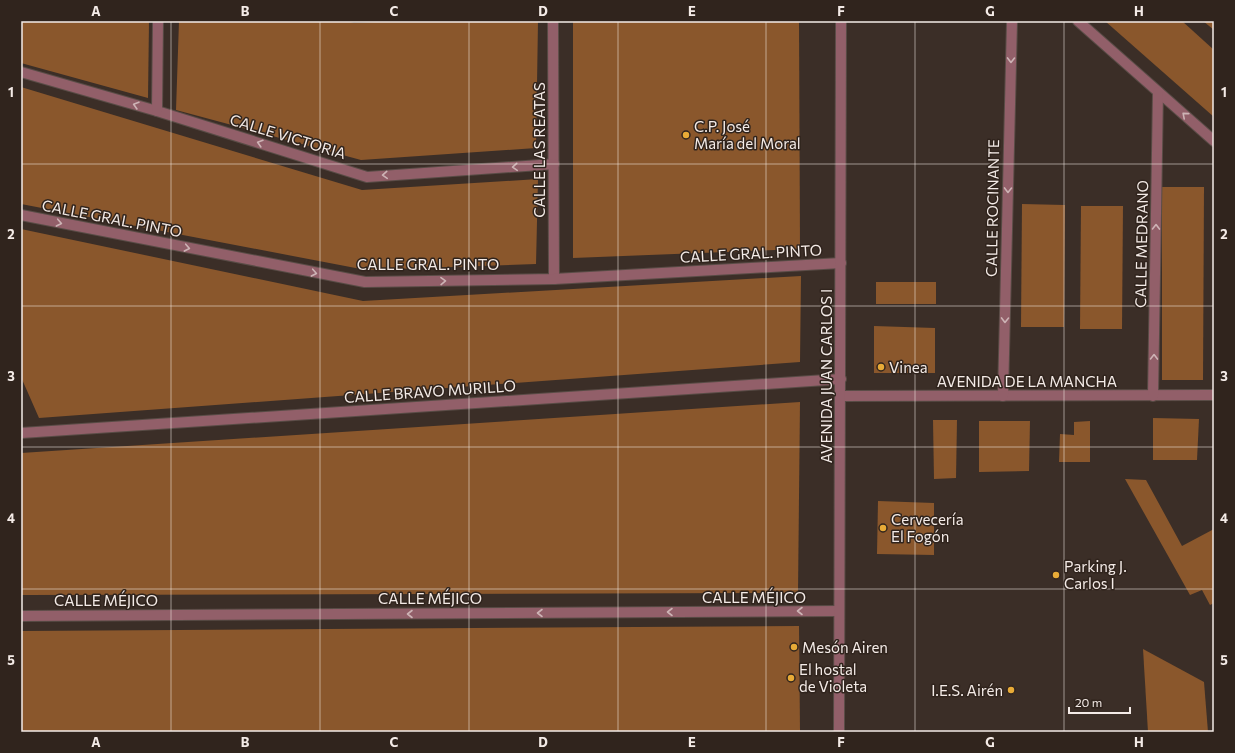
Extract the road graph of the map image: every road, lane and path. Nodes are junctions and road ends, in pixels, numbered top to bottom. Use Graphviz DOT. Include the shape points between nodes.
graph roads {
  1 [pos="158,21"];
  2 [pos="553,21"];
  3 [pos="841,21"];
  4 [pos="1012,21"];
  5 [pos="1078,21"];
  6 [pos="21,72"];
  7 [pos="1158,92"];
  8 [pos="157,111"];
  9 [pos="1214,141"];
  10 [pos="554,164"];
  11 [pos="21,215"];
  12 [pos="841,263"];
  13 [pos="554,278"];
  14 [pos="841,379"];
  15 [pos="1214,395"];
  16 [pos="841,396"];
  17 [pos="1003,396"];
  18 [pos="1153,396"];
  19 [pos="21,433"];
  20 [pos="839,611"];
  21 [pos="21,616"];
  22 [pos="839,732"];
  1 -- 8 [label="street"];
  2 -- 10 [label="street, CALLE LAS REATAS"];
  3 -- 12 [label="street, AVENIDA JUAN CARLOS I"];
  4 -- 17 [label="street, CALLE ROCINANTE, one-way"];
  5 -- 7 [label="street"];
  8 -- 6 [label="street, CALLE VICTORIA, one-way"];
  9 -- 7 [label="street, one-way"];
  18 -- 7 [label="street, CALLE MEDRANO, one-way"];
  10 -- 8 [label="street, CALLE VICTORIA, one-way" via="367,177"];
  10 -- 13 [label="street, CALLE LAS REATAS"];
  11 -- 13 [label="street, CALLE GRAL. PINTO, one-way" via="365,282"];
  12 -- 13 [label="street, CALLE GRAL. PINTO"];
  12 -- 14 [label="street, AVENIDA JUAN CARLOS I"];
  14 -- 16 [label="street, AVENIDA JUAN CARLOS I"];
  14 -- 19 [label="street, CALLE BRAVO MURILLO"];
  15 -- 18 [label="street, AVENIDA DE LA MANCHA"];
  16 -- 17 [label="street, AVENIDA DE LA MANCHA"];
  16 -- 20 [label="street, AVENIDA JUAN CARLOS I"];
  17 -- 18 [label="street, AVENIDA DE LA MANCHA"];
  20 -- 21 [label="street, CALLE MÉJICO, one-way"];
  20 -- 22 [label="street, AVENIDA JUAN CARLOS I"];
}
